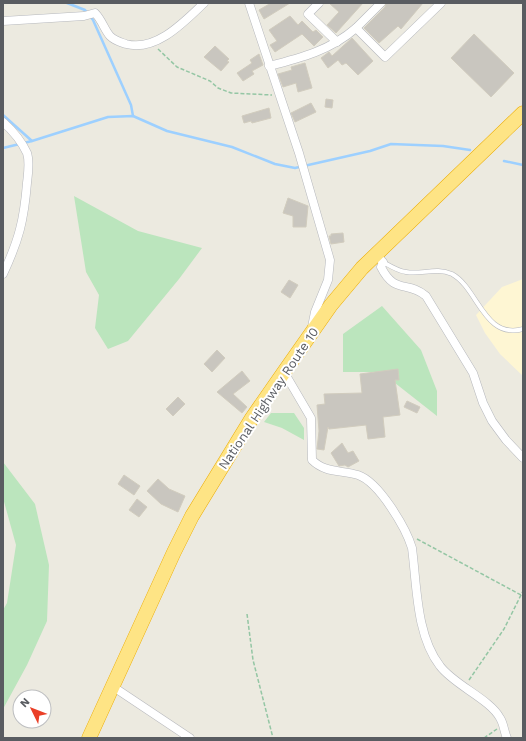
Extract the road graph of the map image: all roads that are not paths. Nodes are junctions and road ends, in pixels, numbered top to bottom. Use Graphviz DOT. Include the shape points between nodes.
graph roads {
  1 [pos="204,3"];
  2 [pos="249,3"];
  3 [pos="319,3"];
  4 [pos="381,3"];
  5 [pos="441,3"];
  6 [pos="3,21"];
  7 [pos="356,28"];
  8 [pos="337,42"];
  9 [pos="269,66"];
  10 [pos="523,113"];
  11 [pos="3,122"];
  12 [pos="379,258"];
  13 [pos="3,274"];
  14 [pos="523,330"];
  15 [pos="311,333"];
  16 [pos="284,372"];
  17 [pos="523,458"];
  18 [pos="112,686"];
  19 [pos="89,738"];
  20 [pos="190,738"];
  21 [pos="507,738"];
  1 -- 6 [label="street" via="184,23 152,43 137,47 117,42 109,36 101,19 95,13 84,16"];
  2 -- 9 [label="street"];
  3 -- 8 [label="street" via="308,14"];
  4 -- 7 [label="street"];
  5 -- 7 [label="street" via="385,57"];
  7 -- 8 [label="street"];
  8 -- 9 [label="street" via="309,56"];
  9 -- 15 [label="street" via="299,153 330,260 328,280 315,312"];
  10 -- 12 [label="highway, National Highway Route 10"];
  11 -- 13 [label="street" via="17,135 27,154 29,166 24,216 14,252"];
  12 -- 14 [label="lane" via="406,272 440,271 452,274 465,286 491,322 509,330"];
  12 -- 15 [label="highway, National Highway Route 10" via="336,300"];
  12 -- 17 [label="street" via="387,280 396,285 419,290 426,296 473,373 492,421"];
  15 -- 16 [label="highway, National Highway Route 10"];
  16 -- 18 [label="highway, National Highway Route 10" via="252,418 192,516"];
  16 -- 21 [label="street" via="311,418 312,460 327,470 358,475 377,489 409,537 425,641 440,668 487,703 500,717"];
  18 -- 19 [label="highway, National Highway Route 10"];
  18 -- 20 [label="street"];
}
